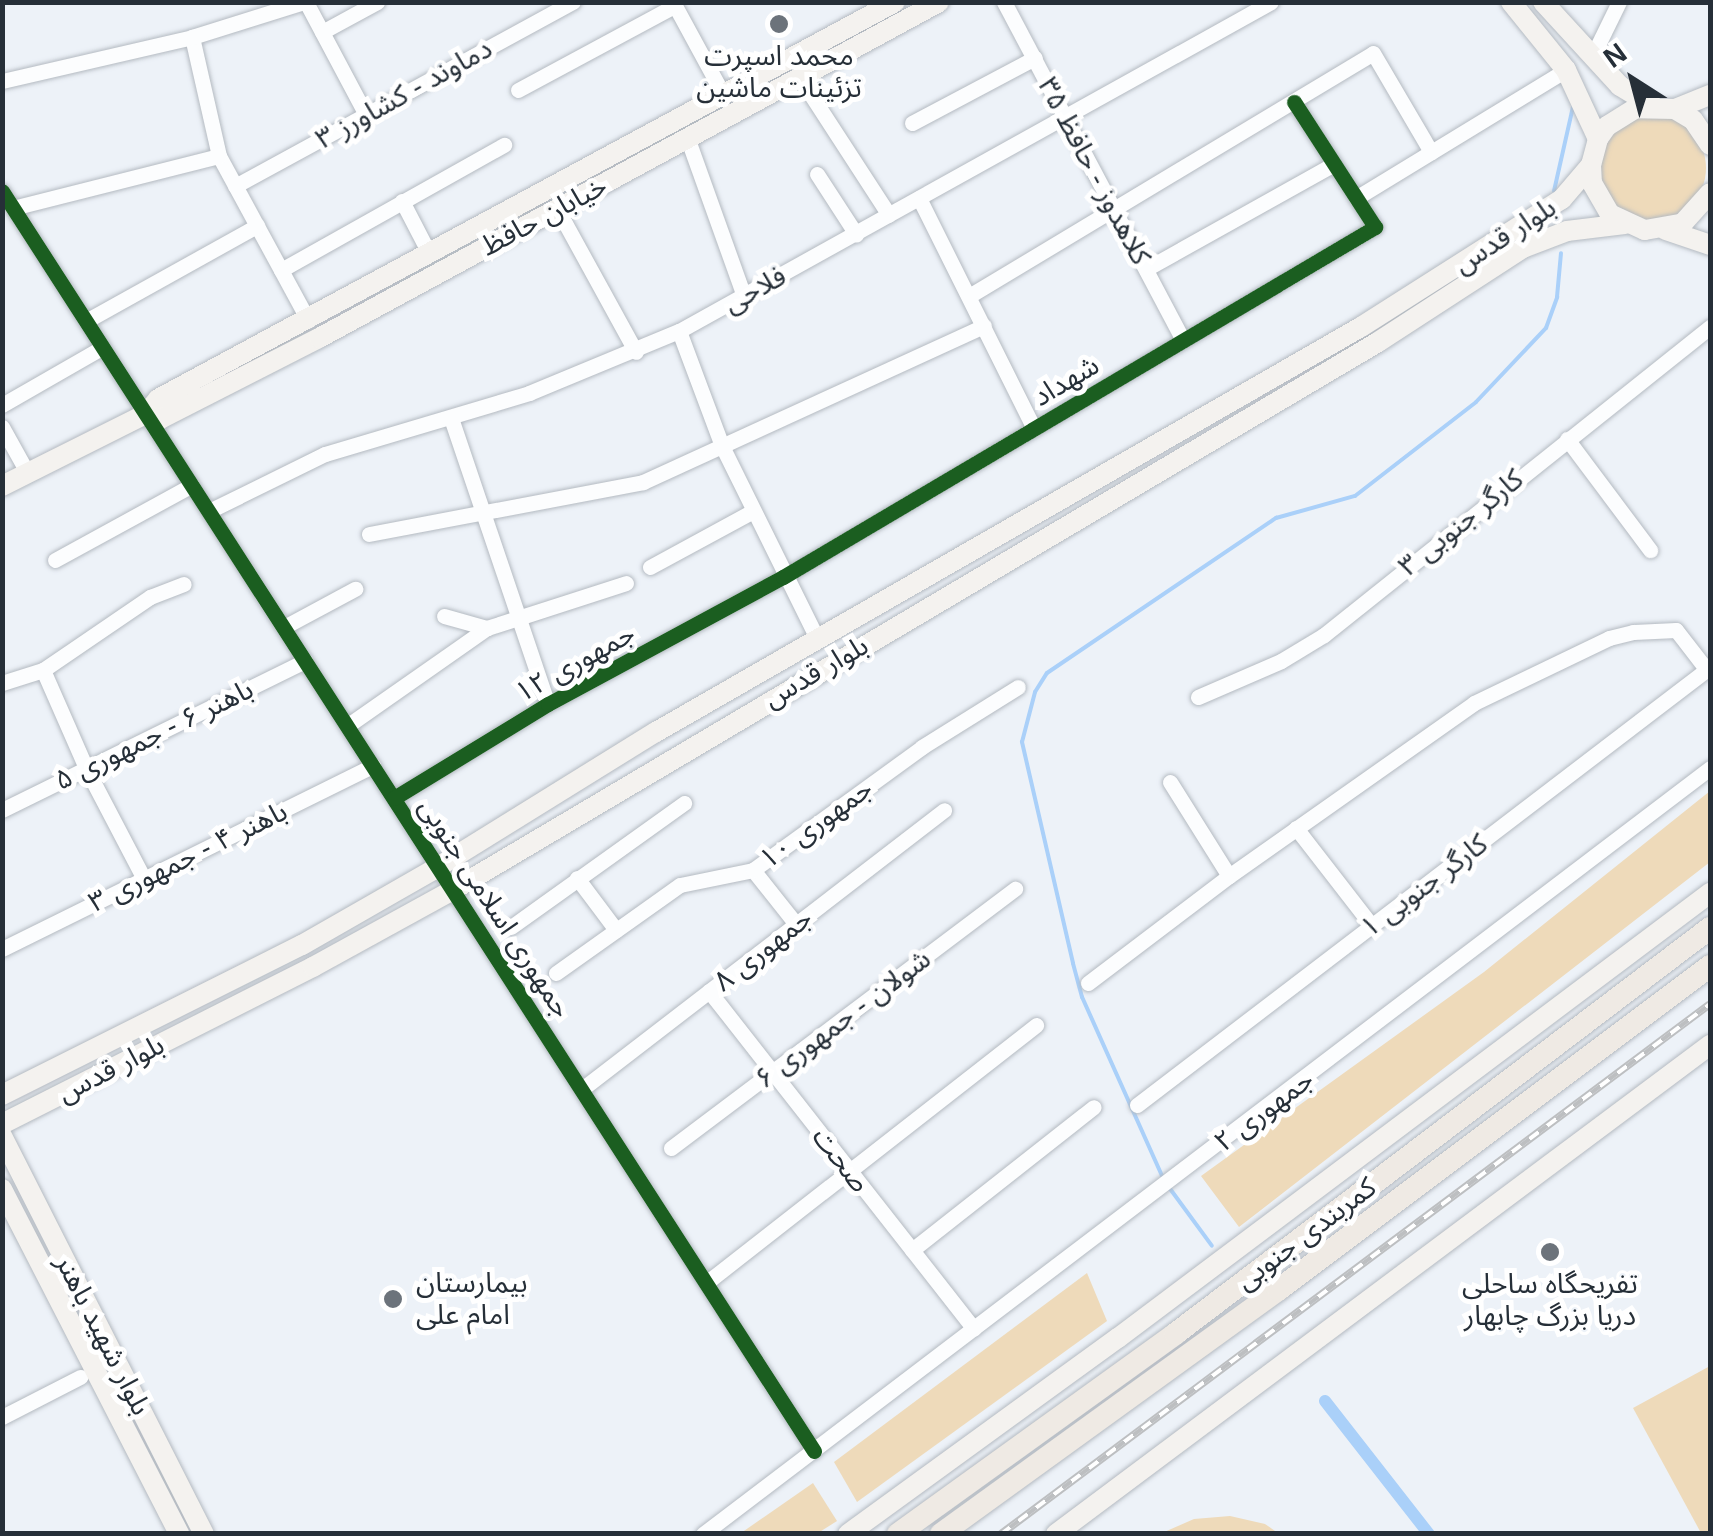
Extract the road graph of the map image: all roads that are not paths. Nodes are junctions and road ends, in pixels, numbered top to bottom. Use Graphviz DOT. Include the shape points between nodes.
graph roads {
  1 [pos="305,2"];
  2 [pos="378,2"];
  3 [pos="573,2"];
  4 [pos="895,2"];
  5 [pos="939,2"];
  6 [pos="1004,2"];
  7 [pos="1272,2"];
  8 [pos="1511,2"];
  9 [pos="1619,2"];
  10 [pos="673,4"];
  11 [pos="1555,7"];
  12 [pos="871,8"];
  13 [pos="322,32"];
  14 [pos="192,37"];
  15 [pos="839,45"];
  16 [pos="1592,57"];
  17 [pos="1034,58"];
  18 [pos="1566,70"];
  19 [pos="800,78"];
  20 [pos="2,81"];
  21 [pos="518,90"];
  22 [pos="724,96"];
  23 [pos="1710,96"];
  24 [pos="1294,102"];
  25 [pos="1653,106"];
  26 [pos="1675,109"];
  27 [pos="366,115"];
  28 [pos="1068,118"];
  29 [pos="912,122"];
  30 [pos="687,137"];
  31 [pos="1598,140"];
  32 [pos="1710,144"];
  33 [pos="504,145"];
  34 [pos="1431,152"];
  35 [pos="219,156"];
  36 [pos="598,162"];
  37 [pos="1334,164"];
  38 [pos="1590,165"];
  39 [pos="817,174"];
  40 [pos="608,182"];
  41 [pos="235,186"];
  42 [pos="2,191"];
  43 [pos="1710,193"];
  44 [pos="919,198"];
  45 [pos="1356,198"];
  46 [pos="402,201"];
  47 [pos="13,208"];
  48 [pos="1113,208"];
  49 [pos="550,213"];
  50 [pos="889,216"];
  51 [pos="1626,224"];
  52 [pos="258,226"];
  53 [pos="1664,230"];
  54 [pos="856,234"];
  55 [pos="1710,245"];
  56 [pos="429,253"];
  57 [pos="1146,269"];
  58 [pos="281,270"];
  59 [pos="744,296"];
  60 [pos="969,296"];
  61 [pos="308,320"];
  62 [pos="86,321"];
  63 [pos="984,326"];
  64 [pos="1710,327"];
  65 [pos="679,331"];
  66 [pos="1183,340"];
  67 [pos="103,347"];
  68 [pos="636,352"];
  69 [pos="2,405"];
  70 [pos="146,414"];
  71 [pos="451,418"];
  72 [pos="2,427"];
  73 [pos="1034,429"];
  74 [pos="1567,438"];
  75 [pos="722,446"];
  76 [pos="27,472"];
  77 [pos="192,485"];
  78 [pos="2,486"];
  79 [pos="209,511"];
  80 [pos="483,511"];
  81 [pos="752,511"];
  82 [pos="368,534"];
  83 [pos="1650,550"];
  84 [pos="54,560"];
  85 [pos="952,561"];
  86 [pos="650,568"];
  87 [pos="783,578"];
  88 [pos="626,583"];
  89 [pos="184,584"];
  90 [pos="965,584"];
  91 [pos="356,589"];
  92 [pos="444,616"];
  93 [pos="522,620"];
  94 [pos="284,627"];
  95 [pos="487,628"];
  96 [pos="817,638"];
  97 [pos="305,661"];
  98 [pos="1709,669"];
  99 [pos="43,670"];
  100 [pos="2,684"];
  101 [pos="1018,687"];
  102 [pos="1198,697"];
  103 [pos="548,704"];
  104 [pos="347,726"];
  105 [pos="373,766"];
  106 [pos="86,768"];
  107 [pos="1710,768"];
  108 [pos="1170,782"];
  109 [pos="394,798"];
  110 [pos="684,803"];
  111 [pos="2,810"];
  112 [pos="944,810"];
  113 [pos="1296,828"];
  114 [pos="438,867"];
  115 [pos="753,870"];
  116 [pos="1229,876"];
  117 [pos="144,878"];
  118 [pos="577,878"];
  119 [pos="1015,889"];
  120 [pos="453,890"];
  121 [pos="1710,893"];
  122 [pos="796,924"];
  123 [pos="1372,926"];
  124 [pos="511,927"];
  125 [pos="1710,928"];
  126 [pos="616,930"];
  127 [pos="302,945"];
  128 [pos="2,949"];
  129 [pos="1710,966"];
  130 [pos="313,967"];
  131 [pos="556,973"];
  132 [pos="1088,983"];
  133 [pos="709,990"];
  134 [pos="1036,1025"];
  135 [pos="1710,1045"];
  136 [pos="773,1072"];
  137 [pos="582,1089"];
  138 [pos="2,1095"];
  139 [pos="1137,1105"];
  140 [pos="1094,1107"];
  141 [pos="2,1124"];
  142 [pos="2,1136"];
  143 [pos="672,1148"];
  144 [pos="850,1170"];
  145 [pos="2,1189"];
  146 [pos="912,1250"];
  147 [pos="706,1283"];
  148 [pos="974,1328"];
  149 [pos="80,1377"];
  150 [pos="2,1417"];
  151 [pos="814,1451"];
  152 [pos="179,1534"];
  153 [pos="204,1534"];
  154 [pos="703,1534"];
  155 [pos="848,1534"];
  156 [pos="898,1534"];
  157 [pos="941,1534"];
  158 [pos="1056,1534"];
  1 -- 13 [label="street"];
  1 -- 14 [label="street"];
  2 -- 13 [label="street"];
  3 -- 27 [label="street, دماوند - کشاورز ۳"];
  4 -- 12 [label="main road, خیابان حافظ"];
  5 -- 15 [label="main road, خیابان حافظ"];
  6 -- 17 [label="street, کلاهدوز - حافظ ۳۵"];
  7 -- 28 [label="street, فلاحی"];
  8 -- 18 [label="main road"];
  9 -- 16 [label="street"];
  10 -- 21 [label="street"];
  10 -- 22 [label="street"];
  11 -- 16 [label="main road"];
  12 -- 15 [label="main road, خیابان حافظ"];
  13 -- 27 [label="street"];
  14 -- 20 [label="street"];
  14 -- 35 [label="street"];
  15 -- 19 [label="main road, خیابان حافظ"];
  15 -- 22 [label="main road, خیابان حافظ"];
  16 -- 25 [label="main road" via="1620,86"];
  17 -- 28 [label="street, کلاهدوز - حافظ ۳۵"];
  17 -- 29 [label="street"];
  18 -- 31 [label="main road"];
  18 -- 34 [label="street"];
  19 -- 30 [label="main road, خیابان حافظ"];
  19 -- 50 [label="street"];
  22 -- 36 [label="main road, خیابان حافظ"];
  23 -- 26 [label="main road"];
  24 -- 34 [label="street" via="1373,52"];
  24 -- 37 [label="street"];
  24 -- 48 [label="street"];
  25 -- 26 [label="main road"];
  25 -- 31 [label="main road" via="1621,115"];
  26 -- 32 [label="main road"];
  27 -- 41 [label="street, دماوند - کشاورز ۳"];
  28 -- 44 [label="street, فلاحی"];
  28 -- 48 [label="street, کلاهدوز - حافظ ۳۵"];
  30 -- 40 [label="main road, خیابان حافظ"];
  30 -- 59 [label="street"];
  31 -- 38 [label="main road"];
  33 -- 46 [label="street"];
  34 -- 45 [label="street"];
  35 -- 41 [label="street"];
  35 -- 47 [label="street"];
  36 -- 40 [label="main road"];
  36 -- 56 [label="main road, خیابان حافظ"];
  37 -- 45 [label="street"];
  37 -- 57 [label="street"];
  38 -- 51 [label="main road" via="1599,200"];
  38 -- 85 [label="main road, بلوار قدس" via="1562,199 1378,317"];
  39 -- 54 [label="street"];
  40 -- 49 [label="main road, خیابان حافظ"];
  41 -- 52 [label="street"];
  42 -- 47 [label="street, جمهوری اسلامی جنوبی"];
  43 -- 53 [label="main road" via="1699,211"];
  44 -- 50 [label="street, فلاحی"];
  44 -- 60 [label="street"];
  45 -- 66 [label="street, شهداد" via="1374,226"];
  46 -- 56 [label="street"];
  46 -- 58 [label="street"];
  47 -- 62 [label="street, جمهوری اسلامی جنوبی"];
  48 -- 57 [label="street, کلاهدوز - حافظ ۳۵"];
  48 -- 60 [label="street"];
  49 -- 68 [label="street" via="565,223"];
  49 -- 70 [label="main road, خیابان حافظ" via="160,418"];
  50 -- 54 [label="street, فلاحی"];
  51 -- 53 [label="main road, بلوار قدس"];
  51 -- 90 [label="main road, بلوار قدس" via="1566,231 1524,248 1378,342"];
  52 -- 58 [label="street"];
  52 -- 62 [label="street"];
  53 -- 55 [label="main road, بلوار قدس"];
  54 -- 59 [label="street, فلاحی"];
  56 -- 61 [label="main road, خیابان حافظ"];
  57 -- 66 [label="street, کلاهدوز - حافظ ۳۵"];
  58 -- 61 [label="street"];
  59 -- 65 [label="street, فلاحی"];
  60 -- 63 [label="street"];
  61 -- 70 [label="main road, خیابان حافظ" via="158,399"];
  62 -- 67 [label="street, جمهوری اسلامی جنوبی"];
  63 -- 73 [label="street"];
  63 -- 75 [label="street"];
  64 -- 74 [label="street, کارگر جنوبی ۳"];
  65 -- 68 [label="street, فلاحی"];
  65 -- 75 [label="street"];
  66 -- 73 [label="street, شهداد"];
  67 -- 69 [label="street"];
  67 -- 70 [label="street, جمهوری اسلامی جنوبی"];
  68 -- 71 [label="street, فلاحی"];
  70 -- 76 [label="main road, خیابان حافظ"];
  70 -- 77 [label="street, جمهوری اسلامی جنوبی"];
  71 -- 79 [label="street, فلاحی" via="325,454"];
  71 -- 80 [label="street"];
  72 -- 76 [label="street"];
  73 -- 87 [label="street, شهداد"];
  74 -- 83 [label="street"];
  74 -- 102 [label="street, کارگر جنوبی ۳" via="1324,635"];
  75 -- 80 [label="street" via="643,482"];
  75 -- 81 [label="street"];
  76 -- 78 [label="main road, خیابان حافظ"];
  77 -- 79 [label="street, جمهوری اسلامی جنوبی"];
  77 -- 84 [label="street"];
  79 -- 94 [label="street, جمهوری اسلامی جنوبی"];
  80 -- 82 [label="street"];
  80 -- 93 [label="street"];
  81 -- 86 [label="street"];
  81 -- 87 [label="street"];
  85 -- 90 [label="main road"];
  85 -- 96 [label="main road, بلوار قدس"];
  87 -- 96 [label="street"];
  87 -- 103 [label="street, جمهوری ۱۲"];
  88 -- 93 [label="street"];
  89 -- 99 [label="street" via="150,597"];
  90 -- 120 [label="main road, بلوار قدس"];
  91 -- 94 [label="street"];
  92 -- 95 [label="street"];
  93 -- 95 [label="street"];
  93 -- 103 [label="street"];
  94 -- 97 [label="street, جمهوری اسلامی جنوبی"];
  95 -- 104 [label="street"];
  96 -- 114 [label="main road, بلوار قدس"];
  97 -- 104 [label="street, جمهوری اسلامی جنوبی"];
  97 -- 106 [label="street, باهنر ۶ - جمهوری ۵"];
  98 -- 113 [label="street" via="1676,630 1609,638 1474,703"];
  98 -- 123 [label="street, کارگر جنوبی ۱"];
  99 -- 100 [label="street"];
  99 -- 106 [label="street"];
  101 -- 115 [label="street, جمهوری ۱۰" via="922,747"];
  103 -- 109 [label="street, جمهوری ۱۲"];
  104 -- 105 [label="street, جمهوری اسلامی جنوبی"];
  105 -- 109 [label="street, جمهوری اسلامی جنوبی"];
  105 -- 117 [label="street, باهنر ۴ - جمهوری ۳"];
  106 -- 111 [label="street, باهنر ۶ - جمهوری ۵"];
  106 -- 117 [label="street"];
  107 -- 148 [label="street, جمهوری ۲"];
  108 -- 116 [label="street"];
  109 -- 114 [label="street, جمهوری اسلامی جنوبی"];
  110 -- 118 [label="street"];
  112 -- 122 [label="street, جمهوری ۸"];
  113 -- 116 [label="street"];
  113 -- 123 [label="street"];
  114 -- 120 [label="street, جمهوری اسلامی جنوبی"];
  114 -- 127 [label="main road, بلوار قدس"];
  115 -- 122 [label="street"];
  115 -- 126 [label="street, جمهوری ۱۰" via="680,885"];
  116 -- 132 [label="street"];
  117 -- 128 [label="street, باهنر ۴ - جمهوری ۳"];
  118 -- 124 [label="street"];
  118 -- 126 [label="street"];
  119 -- 136 [label="street, شولان - جمهوری ۶"];
  120 -- 130 [label="main road, بلوار قدس"];
  120 -- 137 [label="street, جمهوری اسلامی جنوبی"];
  121 -- 155 [label="main road"];
  122 -- 133 [label="street, جمهوری ۸"];
  123 -- 139 [label="street, کارگر جنوبی ۱"];
  125 -- 156 [label="highway, کمربندی جنوبی"];
  126 -- 131 [label="street, جمهوری ۱۰"];
  127 -- 130 [label="main road"];
  127 -- 138 [label="main road, بلوار قدس"];
  129 -- 157 [label="highway, کمربندی جنوبی"];
  130 -- 141 [label="main road, بلوار قدس"];
  133 -- 136 [label="street, صحت"];
  133 -- 137 [label="street, جمهوری ۸"];
  134 -- 144 [label="street"];
  135 -- 158 [label="main road"];
  136 -- 143 [label="street, شولان - جمهوری ۶"];
  136 -- 144 [label="street, صحت"];
  137 -- 147 [label="street, جمهوری اسلامی جنوبی"];
  140 -- 146 [label="street"];
  142 -- 153 [label="main road, بلوار شهید باهنر"];
  144 -- 146 [label="street, صحت"];
  144 -- 147 [label="street"];
  145 -- 152 [label="main road, بلوار شهید باهنر"];
  146 -- 148 [label="street, صحت"];
  147 -- 151 [label="street, جمهوری اسلامی جنوبی"];
  148 -- 151 [label="street, جمهوری ۲"];
  149 -- 150 [label="street"];
  151 -- 154 [label="street, جمهوری ۲"];
}
